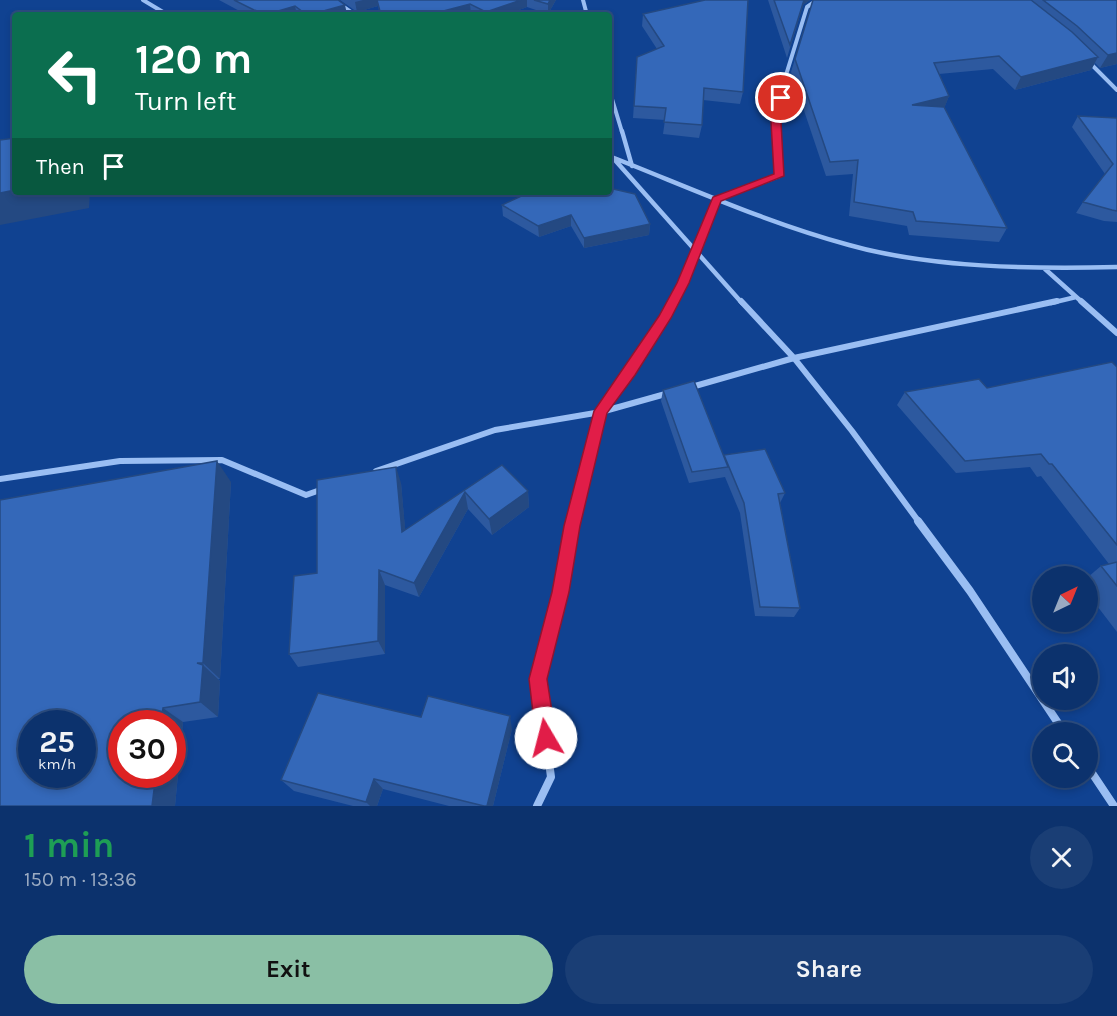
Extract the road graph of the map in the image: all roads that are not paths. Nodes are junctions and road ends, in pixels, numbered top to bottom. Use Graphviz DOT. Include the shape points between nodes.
graph roads {
  1 [pos="142,0"];
  2 [pos="334,0"];
  3 [pos="817,0"];
  4 [pos="163,12"];
  5 [pos="351,12"];
  6 [pos="1084,58"];
  7 [pos="1117,90"];
  8 [pos="612,99"];
  9 [pos="612,157"];
  10 [pos="632,166"];
  11 [pos="717,199"];
  12 [pos="696,253"];
  13 [pos="1117,267"];
  14 [pos="1045,269"];
  15 [pos="1076,297"];
  16 [pos="1117,333"];
  17 [pos="794,358"];
  18 [pos="601,411"];
  19 [pos="363,476"];
  20 [pos="0,479"];
  21 [pos="329,487"];
  22 [pos="1057,722"];
  23 [pos="1098,782"];
  24 [pos="537,806"];
  25 [pos="1114,806"];
  1 -- 4 [label="street"];
  2 -- 5 [label="street"];
  3 -- 11 [label="street" via="807,8 786,75 776,122 779,176"];
  6 -- 7 [label="street"];
  8 -- 10 [label="street"];
  9 -- 10 [label="street"];
  9 -- 12 [label="street"];
  10 -- 11 [label="street"];
  11 -- 12 [label="street"];
  11 -- 14 [label="street" via="851,246 920,259"];
  12 -- 17 [label="street"];
  12 -- 18 [label="street" via="665,318"];
  13 -- 14 [label="street"];
  14 -- 15 [label="street"];
  15 -- 16 [label="street"];
  15 -- 17 [label="street"];
  17 -- 18 [label="street"];
  17 -- 22 [label="street" via="970,591"];
  18 -- 19 [label="street" via="495,430"];
  18 -- 24 [label="street" via="538,679 551,777"];
  20 -- 21 [label="street" via="120,461 222,460 306,495"];
  23 -- 25 [label="street"];
}
